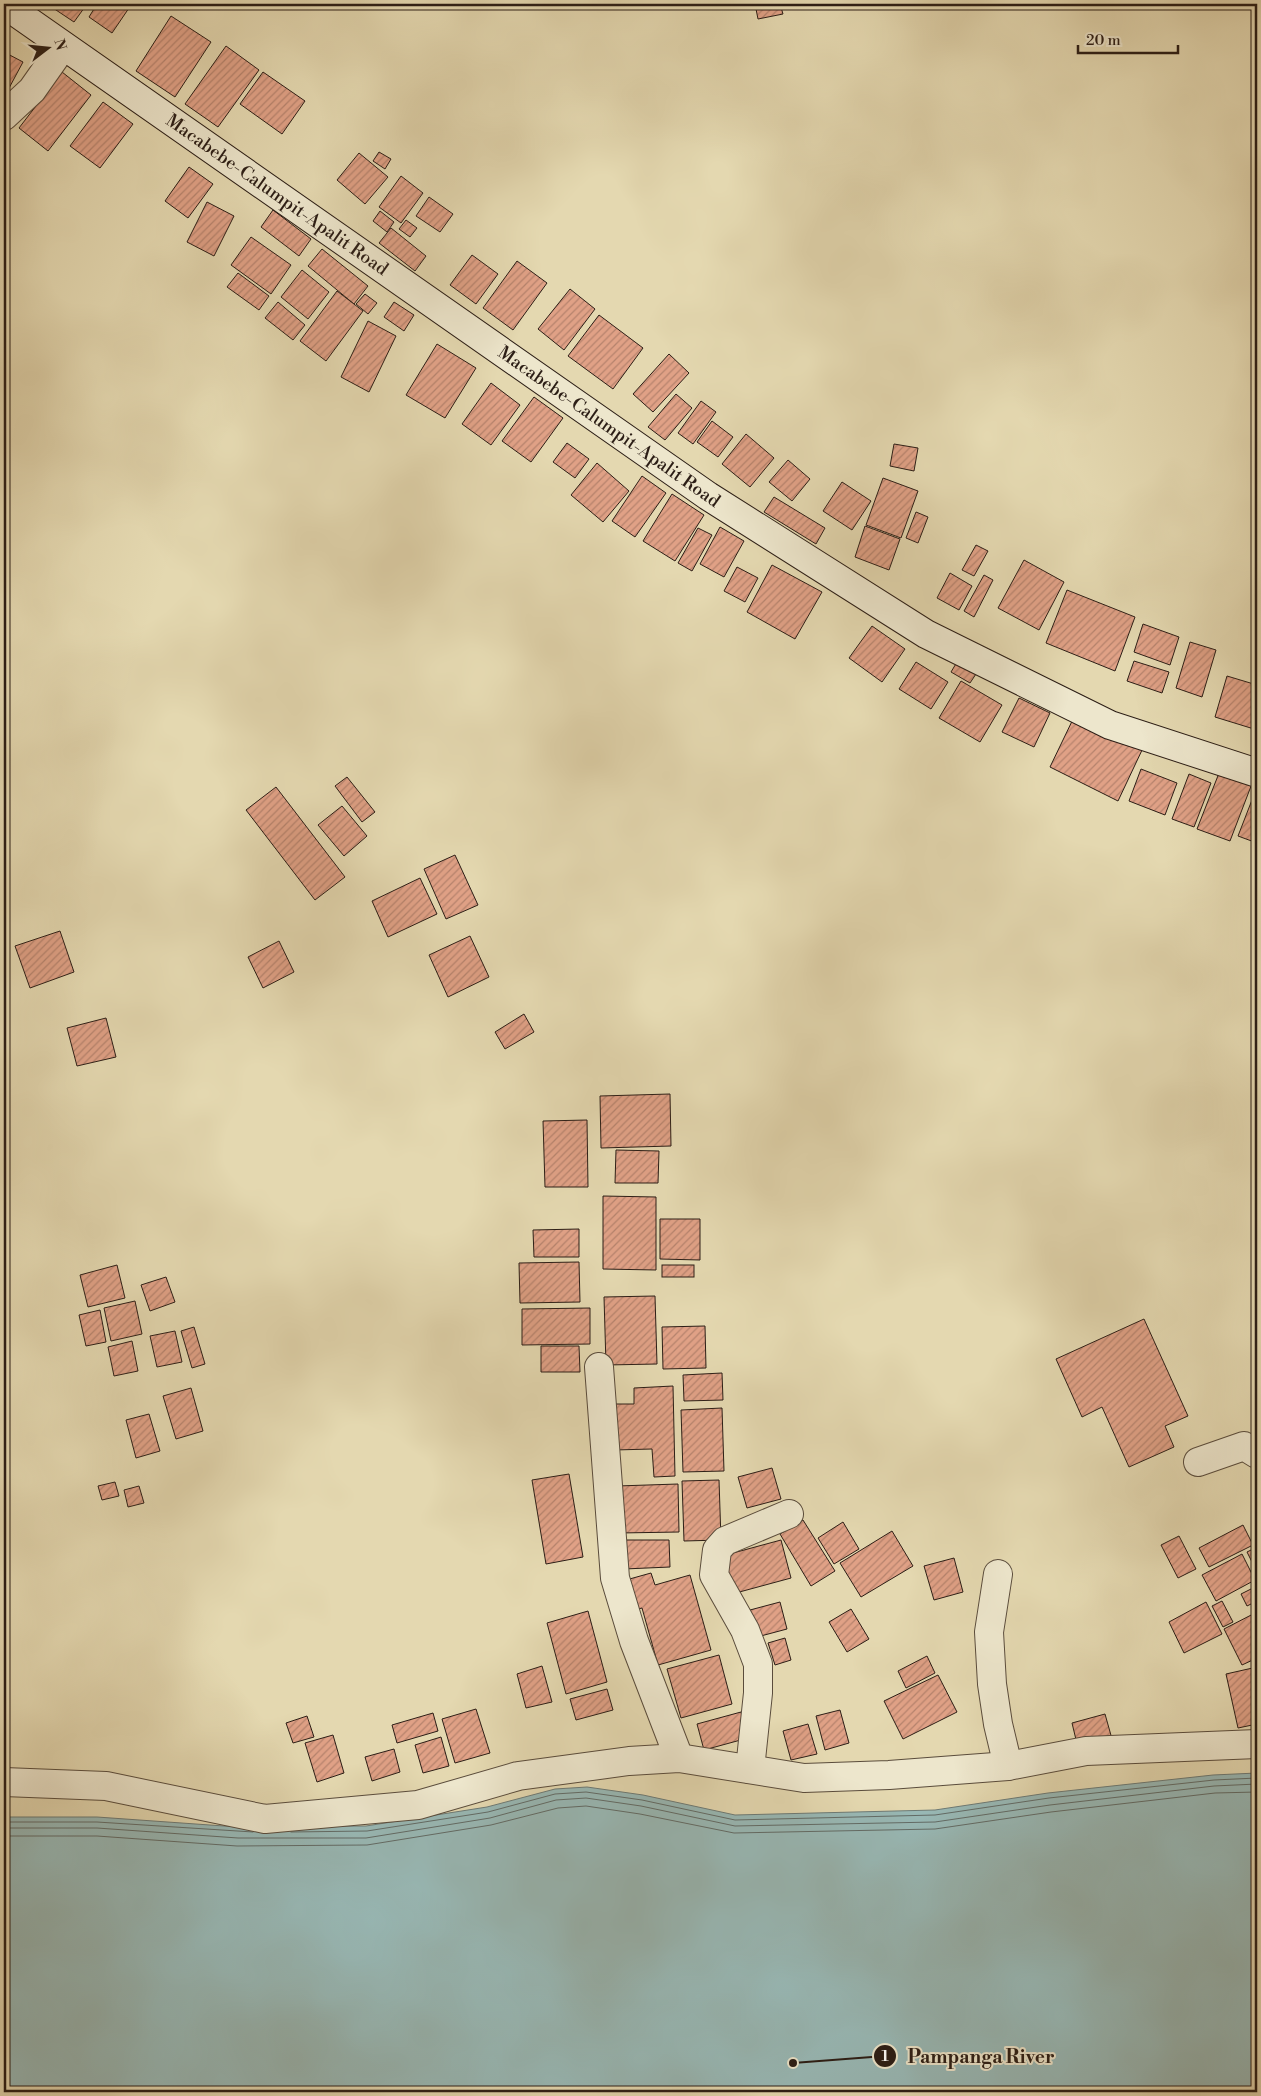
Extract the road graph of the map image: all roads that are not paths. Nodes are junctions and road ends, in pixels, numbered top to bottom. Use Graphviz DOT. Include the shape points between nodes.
graph roads {
  1 [pos="4,4"];
  2 [pos="63,46"];
  3 [pos="4,116"];
  4 [pos="1257,773"];
  5 [pos="599,1367"];
  6 [pos="1257,1454"];
  7 [pos="1198,1462"];
  8 [pos="789,1514"];
  9 [pos="998,1574"];
  10 [pos="1257,1744"];
  11 [pos="679,1758"];
  12 [pos="1008,1766"];
  13 [pos="750,1769"];
  14 [pos="4,1782"];
  1 -- 2 [label="street, Macabebe-Calumpit-Apalit Road"];
  2 -- 3 [label="street" via="32,90"];
  2 -- 4 [label="street, Macabebe-Calumpit-Apalit Road" via="708,496 926,634 1110,724"];
  5 -- 11 [label="street" via="615,1578 634,1641"];
  6 -- 7 [label="street" via="1244,1446"];
  8 -- 13 [label="street" via="725,1541 716,1550 714,1575 745,1630 758,1664"];
  9 -- 12 [label="street" via="989,1632 992,1684"];
  10 -- 12 [label="street" via="1086,1751"];
  11 -- 13 [label="street"];
  11 -- 14 [label="street" via="629,1761 518,1776 418,1805 265,1818 106,1786"];
  12 -- 13 [label="street" via="804,1778"];
}
